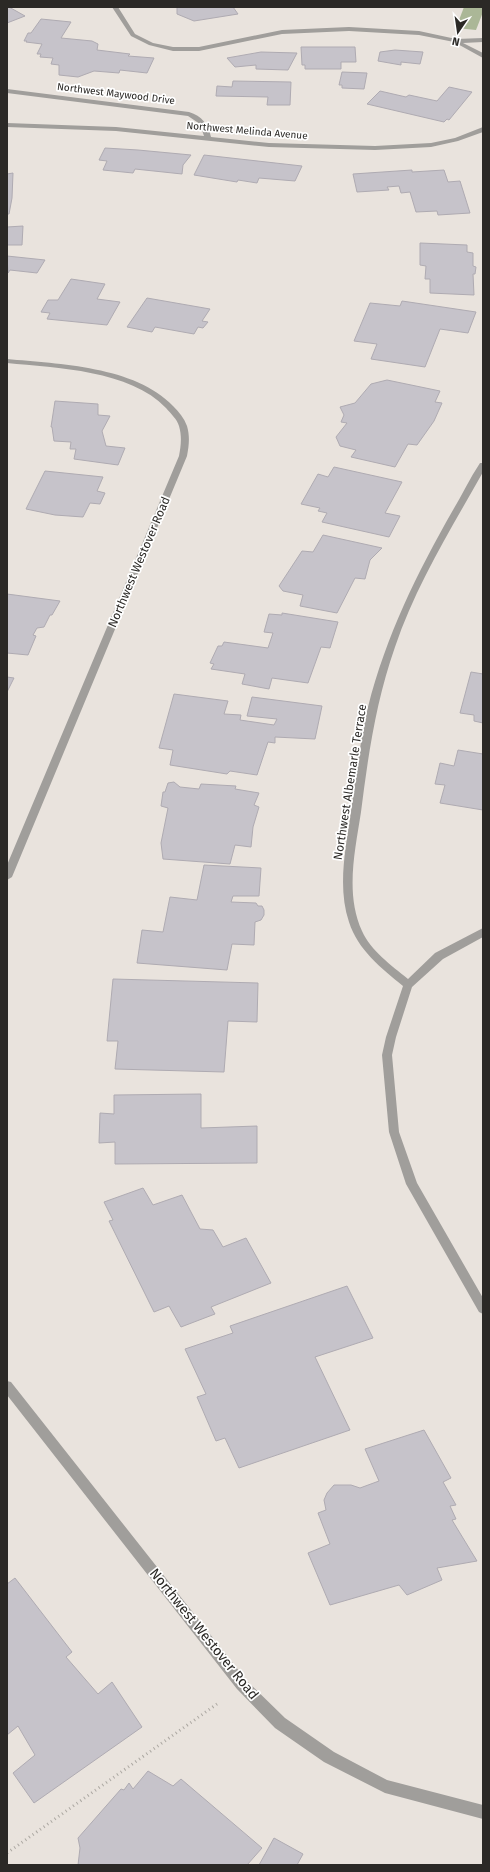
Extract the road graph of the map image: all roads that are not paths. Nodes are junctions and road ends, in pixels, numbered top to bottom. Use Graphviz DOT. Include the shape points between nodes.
graph roads {
  1 [pos="115,7"];
  2 [pos="483,40"];
  3 [pos="456,41"];
  4 [pos="483,56"];
  5 [pos="7,91"];
  6 [pos="7,125"];
  7 [pos="483,129"];
  8 [pos="208,138"];
  9 [pos="7,361"];
  10 [pos="483,465"];
  11 [pos="7,877"];
  12 [pos="483,932"];
  13 [pos="408,985"];
  14 [pos="483,1309"];
  15 [pos="7,1386"];
  16 [pos="483,1812"];
  1 -- 3 [label="street" via="133,35 151,44 173,49 199,49 282,32 350,29 419,33"];
  2 -- 3 [label="street"];
  3 -- 4 [label="street"];
  5 -- 8 [label="street, Northwest Maywood Drive" via="189,114 200,118 206,126"];
  6 -- 8 [label="street, Northwest Melinda Avenue" via="116,129"];
  7 -- 8 [label="street, Northwest Melinda Avenue" via="456,140 432,145 397,147 269,144"];
  9 -- 11 [label="street, Northwest Westover Road" via="99,373 143,388 172,409 183,424 186,441 183,456"];
  10 -- 13 [label="street, Northwest Albemarle Terrace" via="409,602 381,678 369,723 349,862 348,897 362,942 377,959"];
  12 -- 13 [label="street" via="439,956"];
  13 -- 14 [label="street" via="387,1055 394,1132 412,1184"];
  15 -- 16 [label="street, Northwest Westover Road" via="242,1686 280,1723 329,1757 385,1786"];
}
